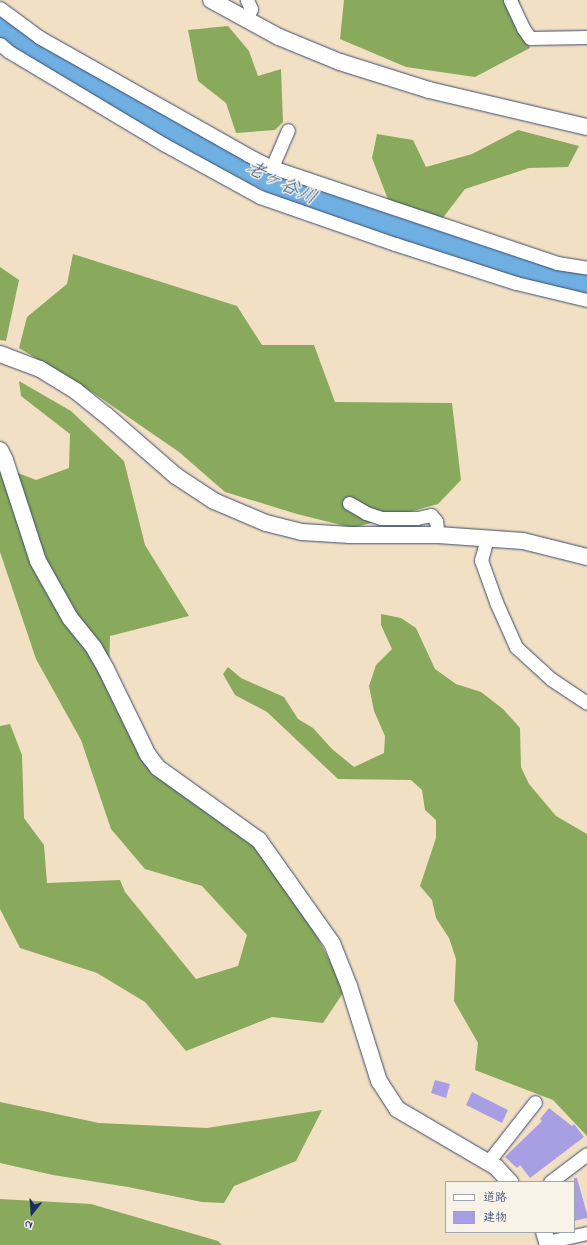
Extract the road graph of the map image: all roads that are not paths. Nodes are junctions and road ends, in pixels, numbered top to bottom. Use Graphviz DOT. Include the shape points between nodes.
graph roads {
  1 [pos="211,0"];
  2 [pos="247,0"];
  3 [pos="510,0"];
  4 [pos="0,8"];
  5 [pos="246,20"];
  6 [pos="587,37"];
  7 [pos="0,44"];
  8 [pos="587,127"];
  9 [pos="288,130"];
  10 [pos="272,167"];
  11 [pos="587,268"];
  12 [pos="587,300"];
  13 [pos="0,354"];
  14 [pos="0,450"];
  15 [pos="349,503"];
  16 [pos="438,535"];
  17 [pos="487,538"];
  18 [pos="587,557"];
  19 [pos="587,703"];
  20 [pos="535,1102"];
  21 [pos="587,1154"];
  22 [pos="488,1162"];
  23 [pos="509,1181"];
  24 [pos="551,1181"];
  25 [pos="587,1233"];
  26 [pos="547,1240"];
  1 -- 5 [label="street"];
  2 -- 5 [label="street" via="251,10"];
  3 -- 6 [label="street" via="530,38"];
  4 -- 10 [label="street" via="39,37"];
  5 -- 8 [label="street" via="340,62 429,90"];
  7 -- 12 [label="street" via="166,145 260,197 516,283"];
  9 -- 10 [label="street"];
  10 -- 11 [label="street" via="557,262"];
  13 -- 16 [label="street" via="40,369 76,391 176,476 214,501 266,523 302,532"];
  14 -- 22 [label="street" via="6,460 38,561 70,618 94,648 106,669 148,755 158,768 259,840 332,943 349,986 379,1081 397,1109"];
  15 -- 16 [label="street" via="381,518 417,518 431,515 436,521"];
  16 -- 17 [label="street"];
  17 -- 18 [label="street" via="523,542"];
  17 -- 19 [label="street" via="481,560 516,647 551,679"];
  20 -- 22 [label="street"];
  21 -- 24 [label="street"];
  22 -- 23 [label="street"];
  25 -- 26 [label="street"];
}
